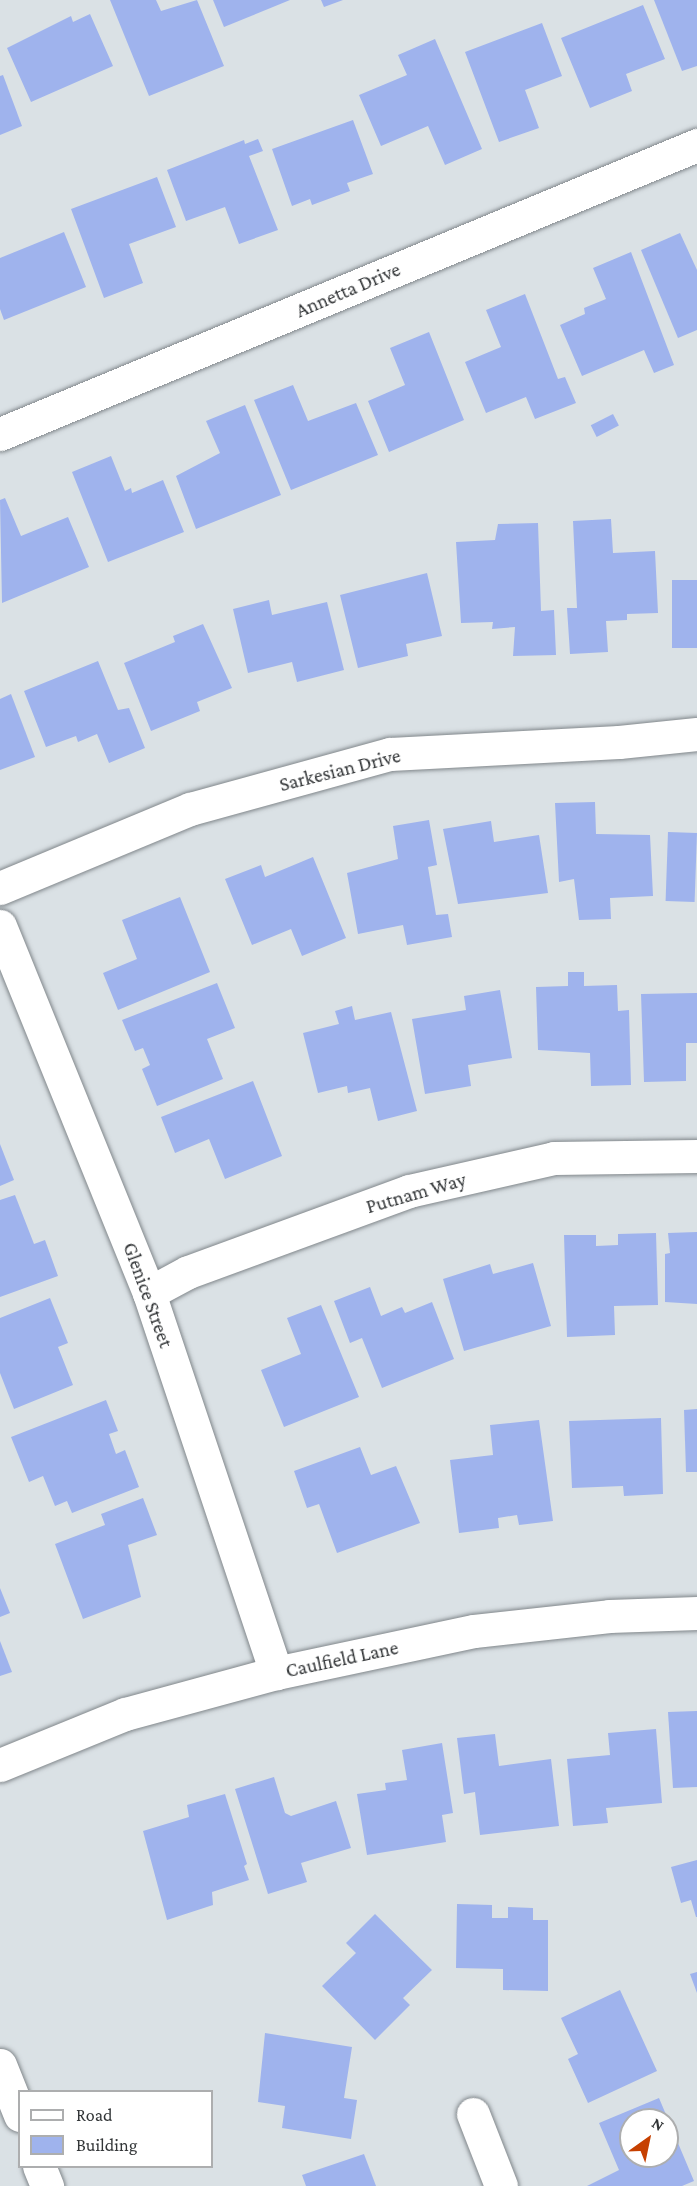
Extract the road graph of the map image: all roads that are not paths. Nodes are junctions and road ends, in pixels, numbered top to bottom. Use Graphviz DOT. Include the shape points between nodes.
graph roads {
  1 [pos="697,145"];
  2 [pos="0,435"];
  3 [pos="697,734"];
  4 [pos="0,888"];
  5 [pos="0,926"];
  6 [pos="697,1156"];
  7 [pos="149,1293"];
  8 [pos="697,1613"];
  9 [pos="276,1673"];
  10 [pos="0,1765"];
  11 [pos="0,2065"];
  12 [pos="18,2110"];
  13 [pos="473,2114"];
  14 [pos="40,2168"];
  15 [pos="47,2186"];
  16 [pos="501,2186"];
  1 -- 2 [label="street, Annetta Drive"];
  3 -- 4 [label="street, Sarkesian Drive" via="390,754 190,809"];
  5 -- 7 [label="street, Glenice Street"];
  6 -- 7 [label="street, Putnam Way" via="554,1158 409,1191 188,1272"];
  7 -- 9 [label="street, Glenice Street"];
  8 -- 9 [label="street, Caulfield Lane" via="609,1616 474,1632"];
  9 -- 10 [label="street, Caulfield Lane" via="125,1714"];
  11 -- 12 [label="street"];
  13 -- 16 [label="street"];
  14 -- 15 [label="street"];
}
